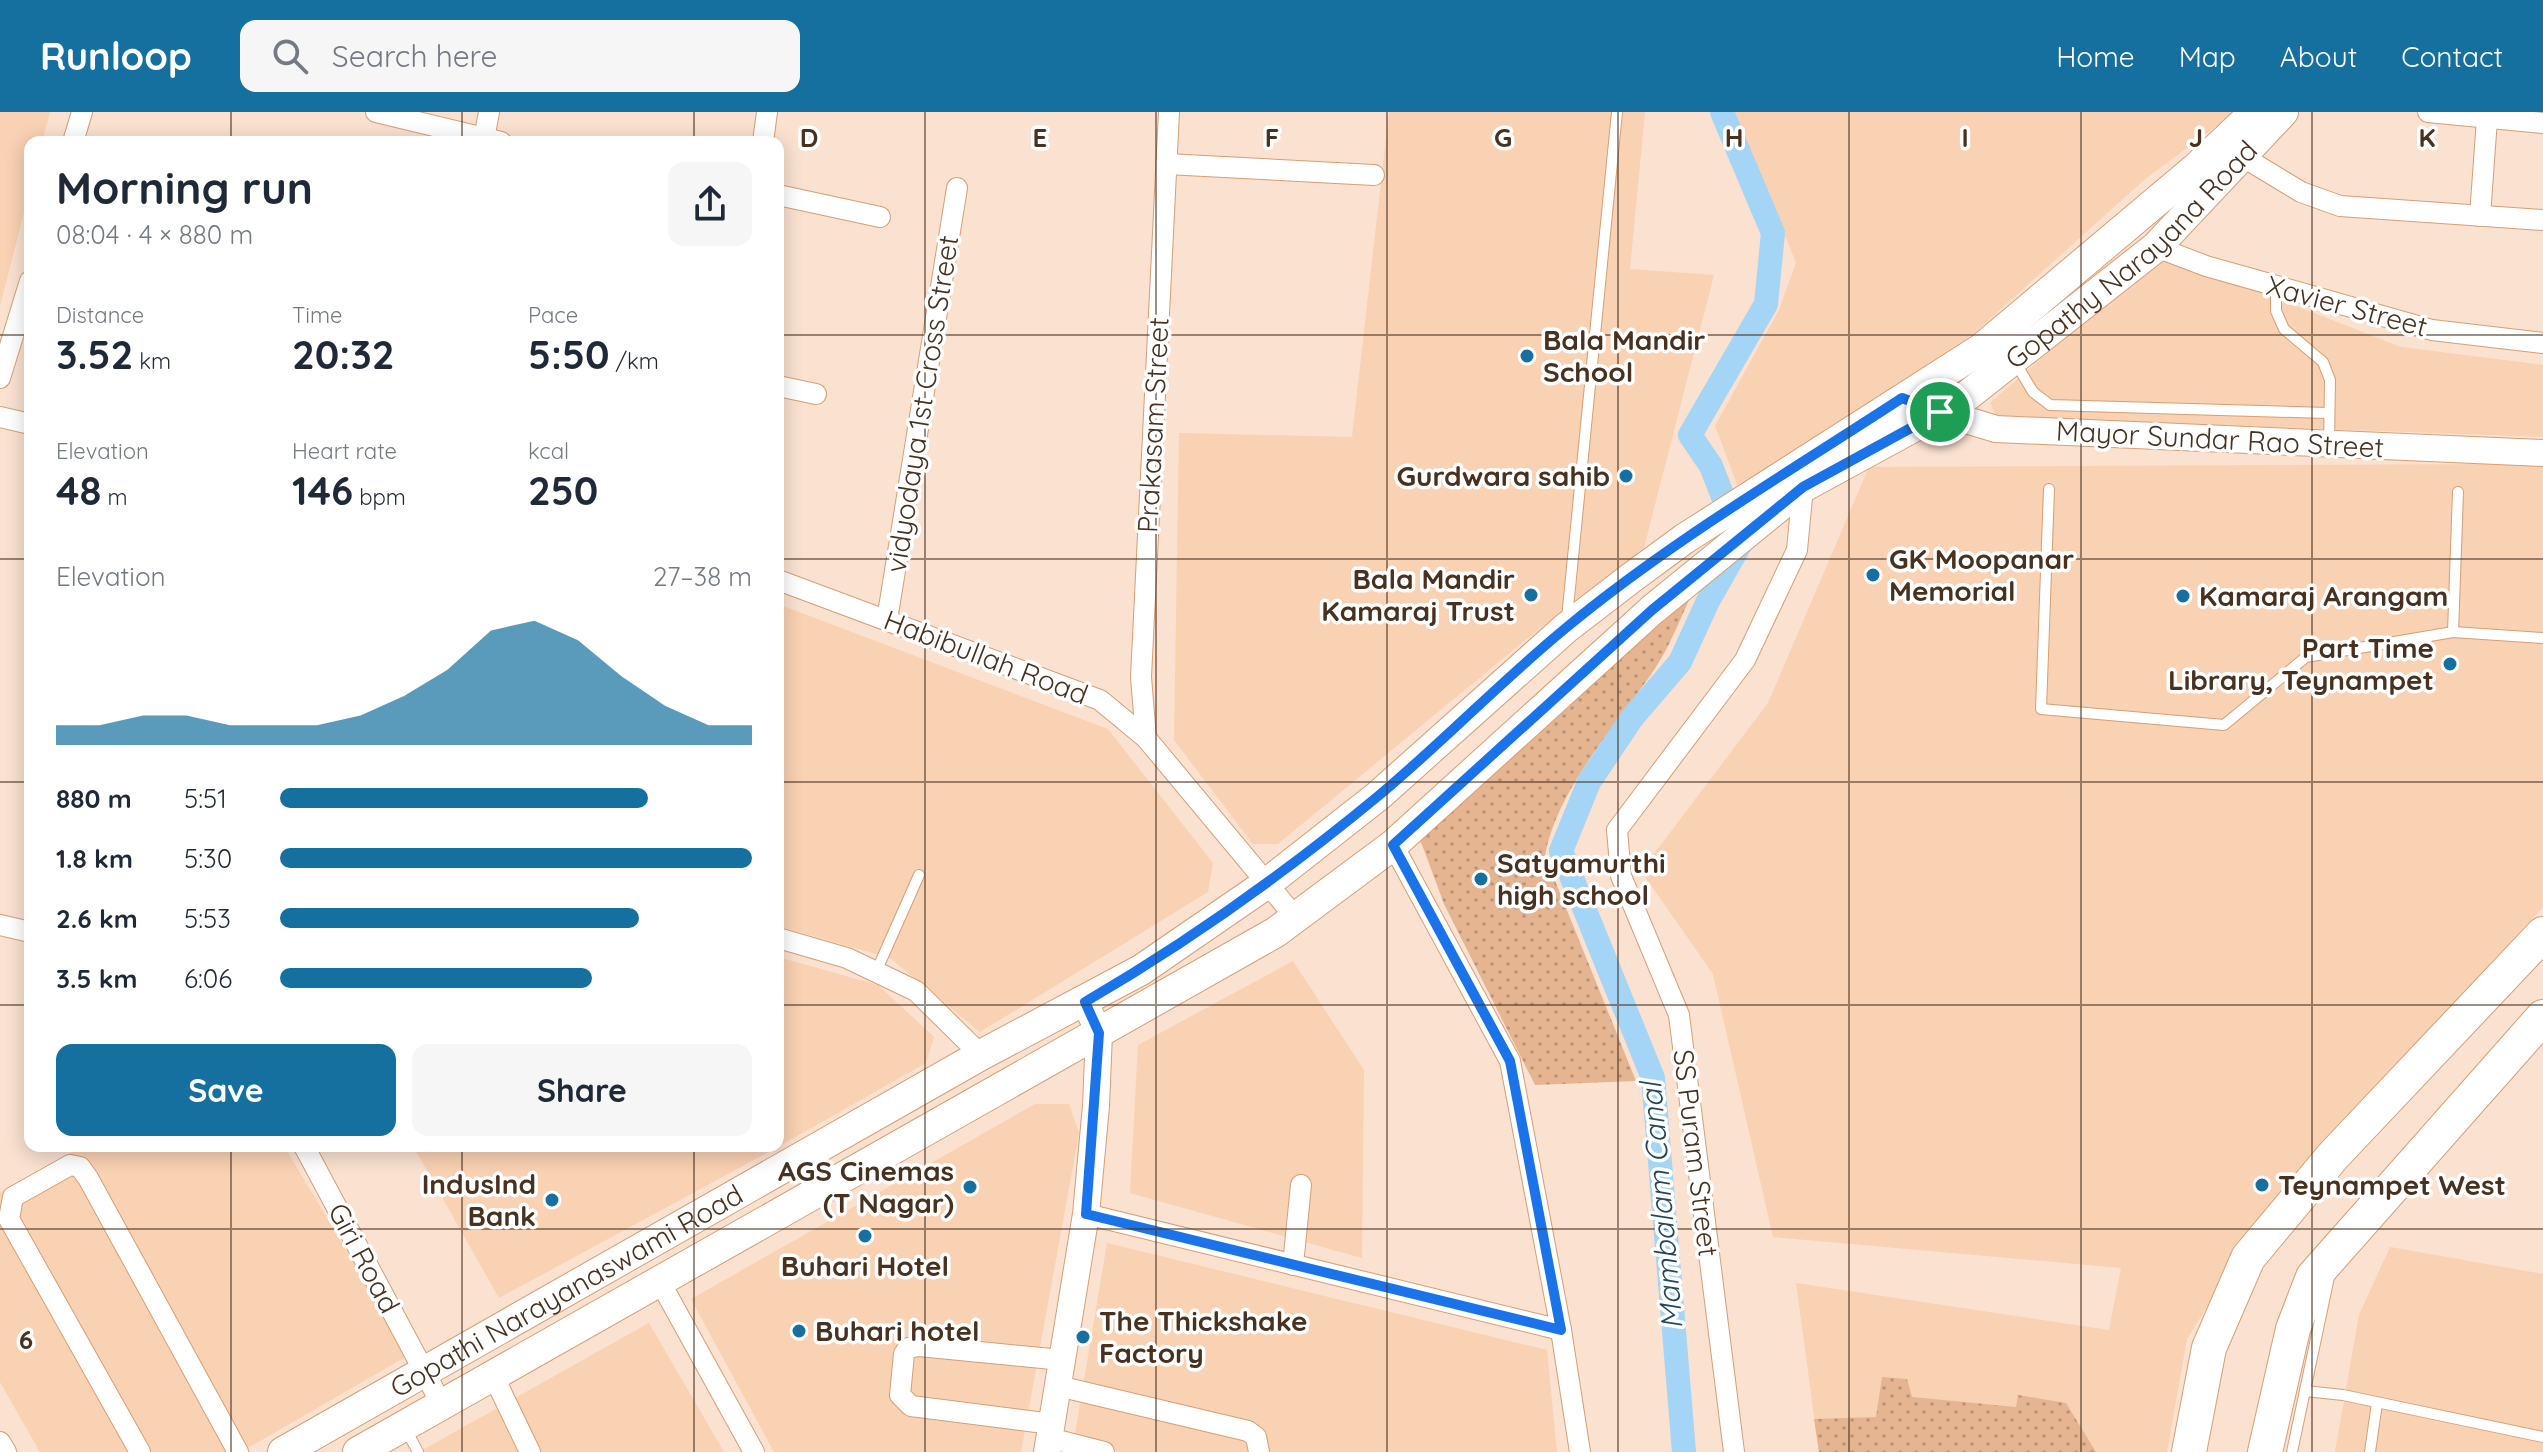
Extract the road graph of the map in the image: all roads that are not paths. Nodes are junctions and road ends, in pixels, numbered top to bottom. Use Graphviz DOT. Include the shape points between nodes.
graph roads {
  1 [pos="82,112"];
  2 [pos="376,112"];
  3 [pos="489,112"];
  4 [pos="767,112"];
  5 [pos="1169,112"];
  6 [pos="1617,112"];
  7 [pos="2255,112"];
  8 [pos="2283,112"];
  9 [pos="2428,112"];
  10 [pos="2487,119"];
  11 [pos="2543,123"];
  12 [pos="75,136"];
  13 [pos="454,136"];
  14 [pos="492,136"];
  15 [pos="764,136"];
  16 [pos="2240,155"];
  17 [pos="1166,164"];
  18 [pos="1374,175"];
  19 [pos="957,188"];
  20 [pos="784,196"];
  21 [pos="2480,216"];
  22 [pos="880,217"];
  23 [pos="2543,220"];
  24 [pos="2156,247"];
  25 [pos="2276,287"];
  26 [pos="24,300"];
  27 [pos="2543,343"];
  28 [pos="2015,361"];
  29 [pos="0,378"];
  30 [pos="784,387"];
  31 [pos="816,394"];
  32 [pos="1902,398"];
  33 [pos="1940,412"];
  34 [pos="2327,413"];
  35 [pos="0,417"];
  36 [pos="24,423"];
  37 [pos="2329,444"];
  38 [pos="2543,453"];
  39 [pos="1803,487"];
  40 [pos="2049,489"];
  41 [pos="2458,492"];
  42 [pos="1760,506"];
  43 [pos="784,582"];
  44 [pos="887,620"];
  45 [pos="1566,628"];
  46 [pos="2453,632"];
  47 [pos="2543,638"];
  48 [pos="1146,738"];
  49 [pos="1425,754"];
  50 [pos="1455,787"];
  51 [pos="1393,845"];
  52 [pos="919,875"];
  53 [pos="1266,884"];
  54 [pos="1295,917"];
  55 [pos="0,925"];
  56 [pos="24,931"];
  57 [pos="2543,934"];
  58 [pos="784,940"];
  59 [pos="876,972"];
  60 [pos="1085,1002"];
  61 [pos="2539,1027"];
  62 [pos="1099,1033"];
  63 [pos="981,1055"];
  64 [pos="307,1152"];
  65 [pos="1301,1185"];
  66 [pos="1086,1214"];
  67 [pos="2335,1252"];
  68 [pos="1293,1265"];
  69 [pos="659,1280"];
  70 [pos="1561,1330"];
  71 [pos="1062,1360"];
  72 [pos="425,1370"];
  73 [pos="493,1375"];
  74 [pos="1058,1386"];
  75 [pos="2305,1391"];
  76 [pos="2377,1403"];
  77 [pos="442,1405"];
  78 [pos="2543,1437"];
  79 [pos="1049,1438"];
  80 [pos="411,1439"];
  81 [pos="0,1442"];
  82 [pos="6,1452"];
  83 [pos="140,1452"];
  84 [pos="238,1452"];
  85 [pos="283,1452"];
  86 [pos="358,1452"];
  87 [pos="530,1452"];
  88 [pos="754,1452"];
  89 [pos="1104,1452"];
  90 [pos="1259,1452"];
  91 [pos="1580,1452"];
  92 [pos="1734,1452"];
  93 [pos="2189,1452"];
  94 [pos="2265,1452"];
  95 [pos="2292,1452"];
  96 [pos="2370,1452"];
  1 -- 12 [label="street"];
  2 -- 13 [label="street"];
  3 -- 14 [label="street"];
  4 -- 15 [label="street"];
  5 -- 17 [label="street, Prakasam Street"];
  6 -- 45 [label="lane"];
  7 -- 32 [label="main road" via="1981,349"];
  8 -- 16 [label="main road, Gopathy Narayana Road"];
  9 -- 10 [label="street"];
  10 -- 11 [label="street"];
  10 -- 21 [label="street"];
  16 -- 21 [label="street" via="2301,192 2340,206"];
  16 -- 24 [label="main road, Gopathy Narayana Road"];
  17 -- 18 [label="street"];
  17 -- 48 [label="street, Prakasam Street" via="1141,677"];
  19 -- 44 [label="street, vidyodaya 1st Cross Street"];
  20 -- 22 [label="street"];
  21 -- 23 [label="street"];
  24 -- 25 [label="street, Xavier Street"];
  24 -- 28 [label="main road, Gopathy Narayana Road"];
  25 -- 27 [label="street, Xavier Street" via="2432,330"];
  25 -- 34 [label="lane" via="2276,311 2284,329 2323,362 2330,380"];
  26 -- 29 [label="street"];
  28 -- 33 [label="main road, Gopathy Narayana Road"];
  28 -- 34 [label="lane" via="2033,392 2050,405"];
  30 -- 31 [label="street"];
  32 -- 33 [label="street, Mayor Sundar Rao Street"];
  32 -- 42 [label="main road"];
  33 -- 37 [label="street, Mayor Sundar Rao Street" via="1996,429"];
  33 -- 39 [label="main road, Gopathy Narayana Road"];
  34 -- 37 [label="lane"];
  35 -- 36 [label="street"];
  37 -- 38 [label="street, Mayor Sundar Rao Street"];
  39 -- 42 [label="main road, Gopathy Narayana Road"];
  39 -- 92 [label="street, SS Puram Street" via="1797,550 1745,660 1617,830 1621,876 1679,1015"];
  40 -- 46 [label="lane" via="2041,709 2224,725 2306,657"];
  41 -- 46 [label="lane"];
  42 -- 45 [label="main road, Gopathi Narayanaswami Road" via="1684,539"];
  42 -- 50 [label="main road, Gopathi Narayanaswami Road"];
  43 -- 44 [label="street, Habibullah Road"];
  44 -- 48 [label="street, Habibullah Road" via="1100,700"];
  45 -- 49 [label="main road, Gopathi Narayanaswami Road"];
  46 -- 47 [label="lane"];
  48 -- 53 [label="street, Habibullah Road"];
  49 -- 50 [label="main road"];
  49 -- 53 [label="main road, Gopathi Narayanaswami Road"];
  50 -- 51 [label="main road, Gopathi Narayanaswami Road"];
  51 -- 54 [label="main road, Gopathi Narayanaswami Road"];
  51 -- 70 [label="street" via="1510,1061"];
  52 -- 59 [label="lane"];
  53 -- 54 [label="street, Habibullah Road"];
  53 -- 60 [label="main road, Gopathi Narayanaswami Road"];
  54 -- 62 [label="main road, Gopathi Narayanaswami Road"];
  55 -- 56 [label="street"];
  57 -- 93 [label="main road" via="2333,1156 2248,1258 2209,1348"];
  58 -- 59 [label="street"];
  59 -- 63 [label="street" via="916,991"];
  60 -- 62 [label="street"];
  60 -- 63 [label="main road, Gopathi Narayanaswami Road"];
  61 -- 67 [label="main road"];
  62 -- 66 [label="street"];
  62 -- 69 [label="main road, Gopathi Narayanaswami Road"];
  63 -- 72 [label="main road, Gopathi Narayanaswami Road"];
  64 -- 72 [label="street, Giri Road"];
  65 -- 68 [label="street"];
  66 -- 68 [label="street"];
  66 -- 71 [label="street"];
  67 -- 75 [label="lane"];
  67 -- 94 [label="main road" via="2313,1277 2293,1329"];
  68 -- 70 [label="street"];
  69 -- 73 [label="main road, Gopathi Narayanaswami Road"];
  69 -- 88 [label="street"];
  70 -- 91 [label="street"];
  71 -- 74 [label="street"];
  71 -- 79 [label="street" via="919,1346 904,1354 900,1395 911,1406"];
  72 -- 77 [label="street, Giri Road"];
  72 -- 85 [label="main road, Gopathi Narayanaswami Road"];
  73 -- 77 [label="main road, Gopathi Narayanaswami Road"];
  73 -- 87 [label="street"];
  74 -- 79 [label="street"];
  74 -- 90 [label="street" via="1248,1431 1256,1437"];
  75 -- 76 [label="lane"];
  75 -- 95 [label="lane"];
  76 -- 78 [label="lane"];
  76 -- 96 [label="lane"];
  77 -- 80 [label="main road, Gopathi Narayanaswami Road"];
  79 -- 89 [label="street"];
  80 -- 86 [label="main road, Gopathi Narayanaswami Road"];
  81 -- 82 [label="street"];
  83 -- 84 [label="street" via="9,1219 13,1197 70,1165 80,1167 88,1178"];
}
